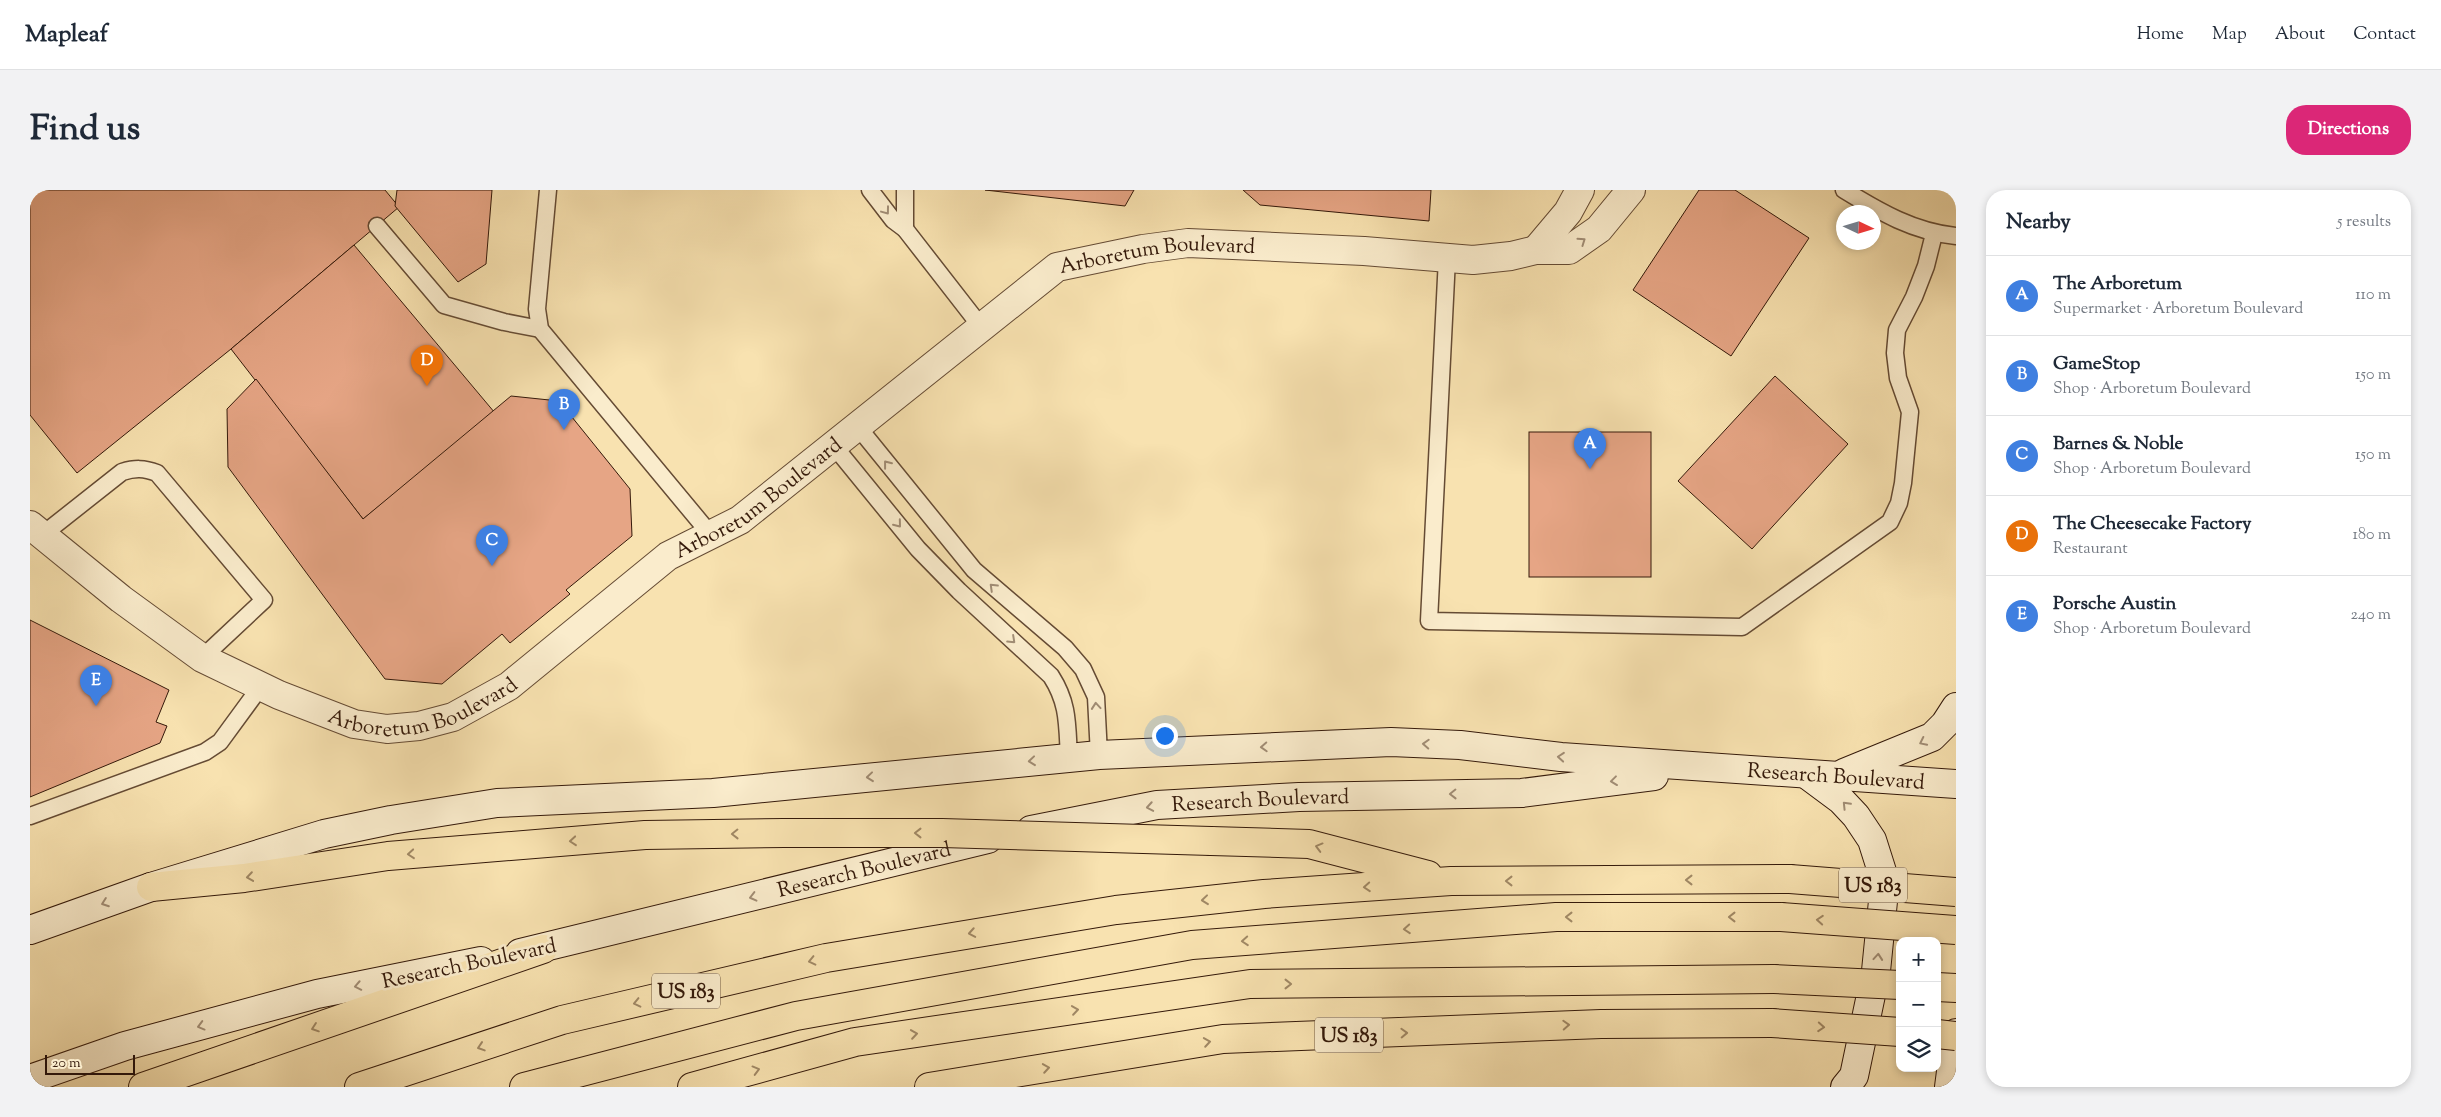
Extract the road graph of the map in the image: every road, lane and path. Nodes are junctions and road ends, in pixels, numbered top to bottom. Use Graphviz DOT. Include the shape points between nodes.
graph roads {
  1 [pos="548,190"];
  2 [pos="870,190"];
  3 [pos="905,190"];
  4 [pos="1580,190"];
  5 [pos="1631,190"];
  6 [pos="1844,190"];
  7 [pos="378,226"];
  8 [pos="905,229"];
  9 [pos="1934,234"];
  10 [pos="1956,236"];
  11 [pos="1536,250"];
  12 [pos="1446,258"];
  13 [pos="982,328"];
  14 [pos="540,329"];
  15 [pos="858,427"];
  16 [pos="834,446"];
  17 [pos="36,530"];
  18 [pos="711,535"];
  19 [pos="202,658"];
  20 [pos="261,686"];
  21 [pos="1956,707"];
  22 [pos="1099,755"];
  23 [pos="1069,758"];
  24 [pos="1715,768"];
  25 [pos="1806,774"];
  26 [pos="1836,776"];
  27 [pos="1956,784"];
  28 [pos="30,816"];
  29 [pos="1451,881"];
  30 [pos="151,887"];
  31 [pos="1956,892"];
  32 [pos="30,930"];
  33 [pos="1956,930"];
  34 [pos="543,949"];
  35 [pos="1896,985"];
  36 [pos="1941,987"];
  37 [pos="1956,988"];
  38 [pos="1896,1032"];
  39 [pos="1941,1034"];
  40 [pos="1956,1034"];
  41 [pos="30,1079"];
  42 [pos="143,1087"];
  43 [pos="359,1087"];
  44 [pos="524,1087"];
  45 [pos="692,1087"];
  46 [pos="929,1087"];
  47 [pos="1844,1087"];
  48 [pos="1949,1087"];
  1 -- 14 [label="lane" via="537,309"];
  2 -- 8 [label="lane, one-way" via="893,220"];
  3 -- 8 [label="lane"];
  4 -- 11 [label="main road" via="1568,212"];
  11 -- 5 [label="main road, Arboretum Boulevard, one-way" via="1570,250 1600,229"];
  6 -- 9 [label="lane" via="1912,228"];
  7 -- 14 [label="lane" via="444,305"];
  8 -- 13 [label="lane"];
  9 -- 10 [label="lane"];
  9 -- 12 [label="lane" via="1926,266 1897,330 1898,378 1910,412 1904,483 1890,522 1742,627 1429,621"];
  11 -- 12 [label="main road, Arboretum Boulevard" via="1473,260"];
  12 -- 13 [label="main road, Arboretum Boulevard" via="1188,243 1143,249 1057,267"];
  13 -- 15 [label="main road, Arboretum Boulevard"];
  14 -- 18 [label="lane"];
  15 -- 16 [label="main road, Arboretum Boulevard"];
  22 -- 15 [label="lane, one-way" via="1096,697 1083,668 1065,648 974,570"];
  16 -- 18 [label="main road, Arboretum Boulevard" via="740,520"];
  16 -- 23 [label="lane, one-way" via="918,549 958,591 1050,676 1061,691 1067,711"];
  17 -- 19 [label="main road, Arboretum Boulevard" via="120,599"];
  17 -- 19 [label="lane" via="122,472 135,468 157,473 264,600"];
  18 -- 20 [label="main road, Arboretum Boulevard" via="668,556 509,686 453,717 419,726 379,728 354,724"];
  19 -- 20 [label="main road, Arboretum Boulevard"];
  20 -- 28 [label="lane" via="220,742 205,752"];
  21 -- 26 [label="main road, one-way" via="1932,738"];
  22 -- 23 [label="main road, Research Boulevard"];
  24 -- 22 [label="main road, Research Boulevard, one-way" via="1561,757 1460,745 1391,742"];
  23 -- 30 [label="main road, Research Boulevard, one-way" via="713,792 496,802 324,834"];
  24 -- 25 [label="main road, Research Boulevard"];
  24 -- 34 [label="main road, Research Boulevard, one-way" via="1522,793 1299,797 1157,805 972,842"];
  25 -- 26 [label="main road, Research Boulevard"];
  47 -- 25 [label="main road, one-way" via="1854,1076 1876,971 1885,881 1872,840 1856,816 1841,800"];
  26 -- 27 [label="main road, Research Boulevard"];
  29 -- 30 [label="highway, one-way, bridge" via="1309,844 942,833 784,833 645,835 388,856 244,878"];
  31 -- 29 [label="highway, US 183, one-way, bridge" via="1790,879"];
  29 -- 43 [label="highway, US 183, one-way" via="1264,894 1116,910 826,958 562,1020"];
  30 -- 32 [label="main road, Research Boulevard, one-way"];
  33 -- 44 [label="highway, one-way, bridge" via="1781,917 1556,917 1192,945 796,1016"];
  34 -- 41 [label="main road, Research Boulevard, one-way" via="317,994 125,1046"];
  34 -- 42 [label="highway, one-way"];
  45 -- 35 [label="highway, one-way, bridge" via="855,1042 1250,984 1774,979"];
  36 -- 37 [label="highway"];
  46 -- 38 [label="highway, US 183, one-way, bridge" via="1222,1039 1601,1024 1772,1024"];
  39 -- 40 [label="highway, bridge"];
  40 -- 48 [label="main road"];
}
